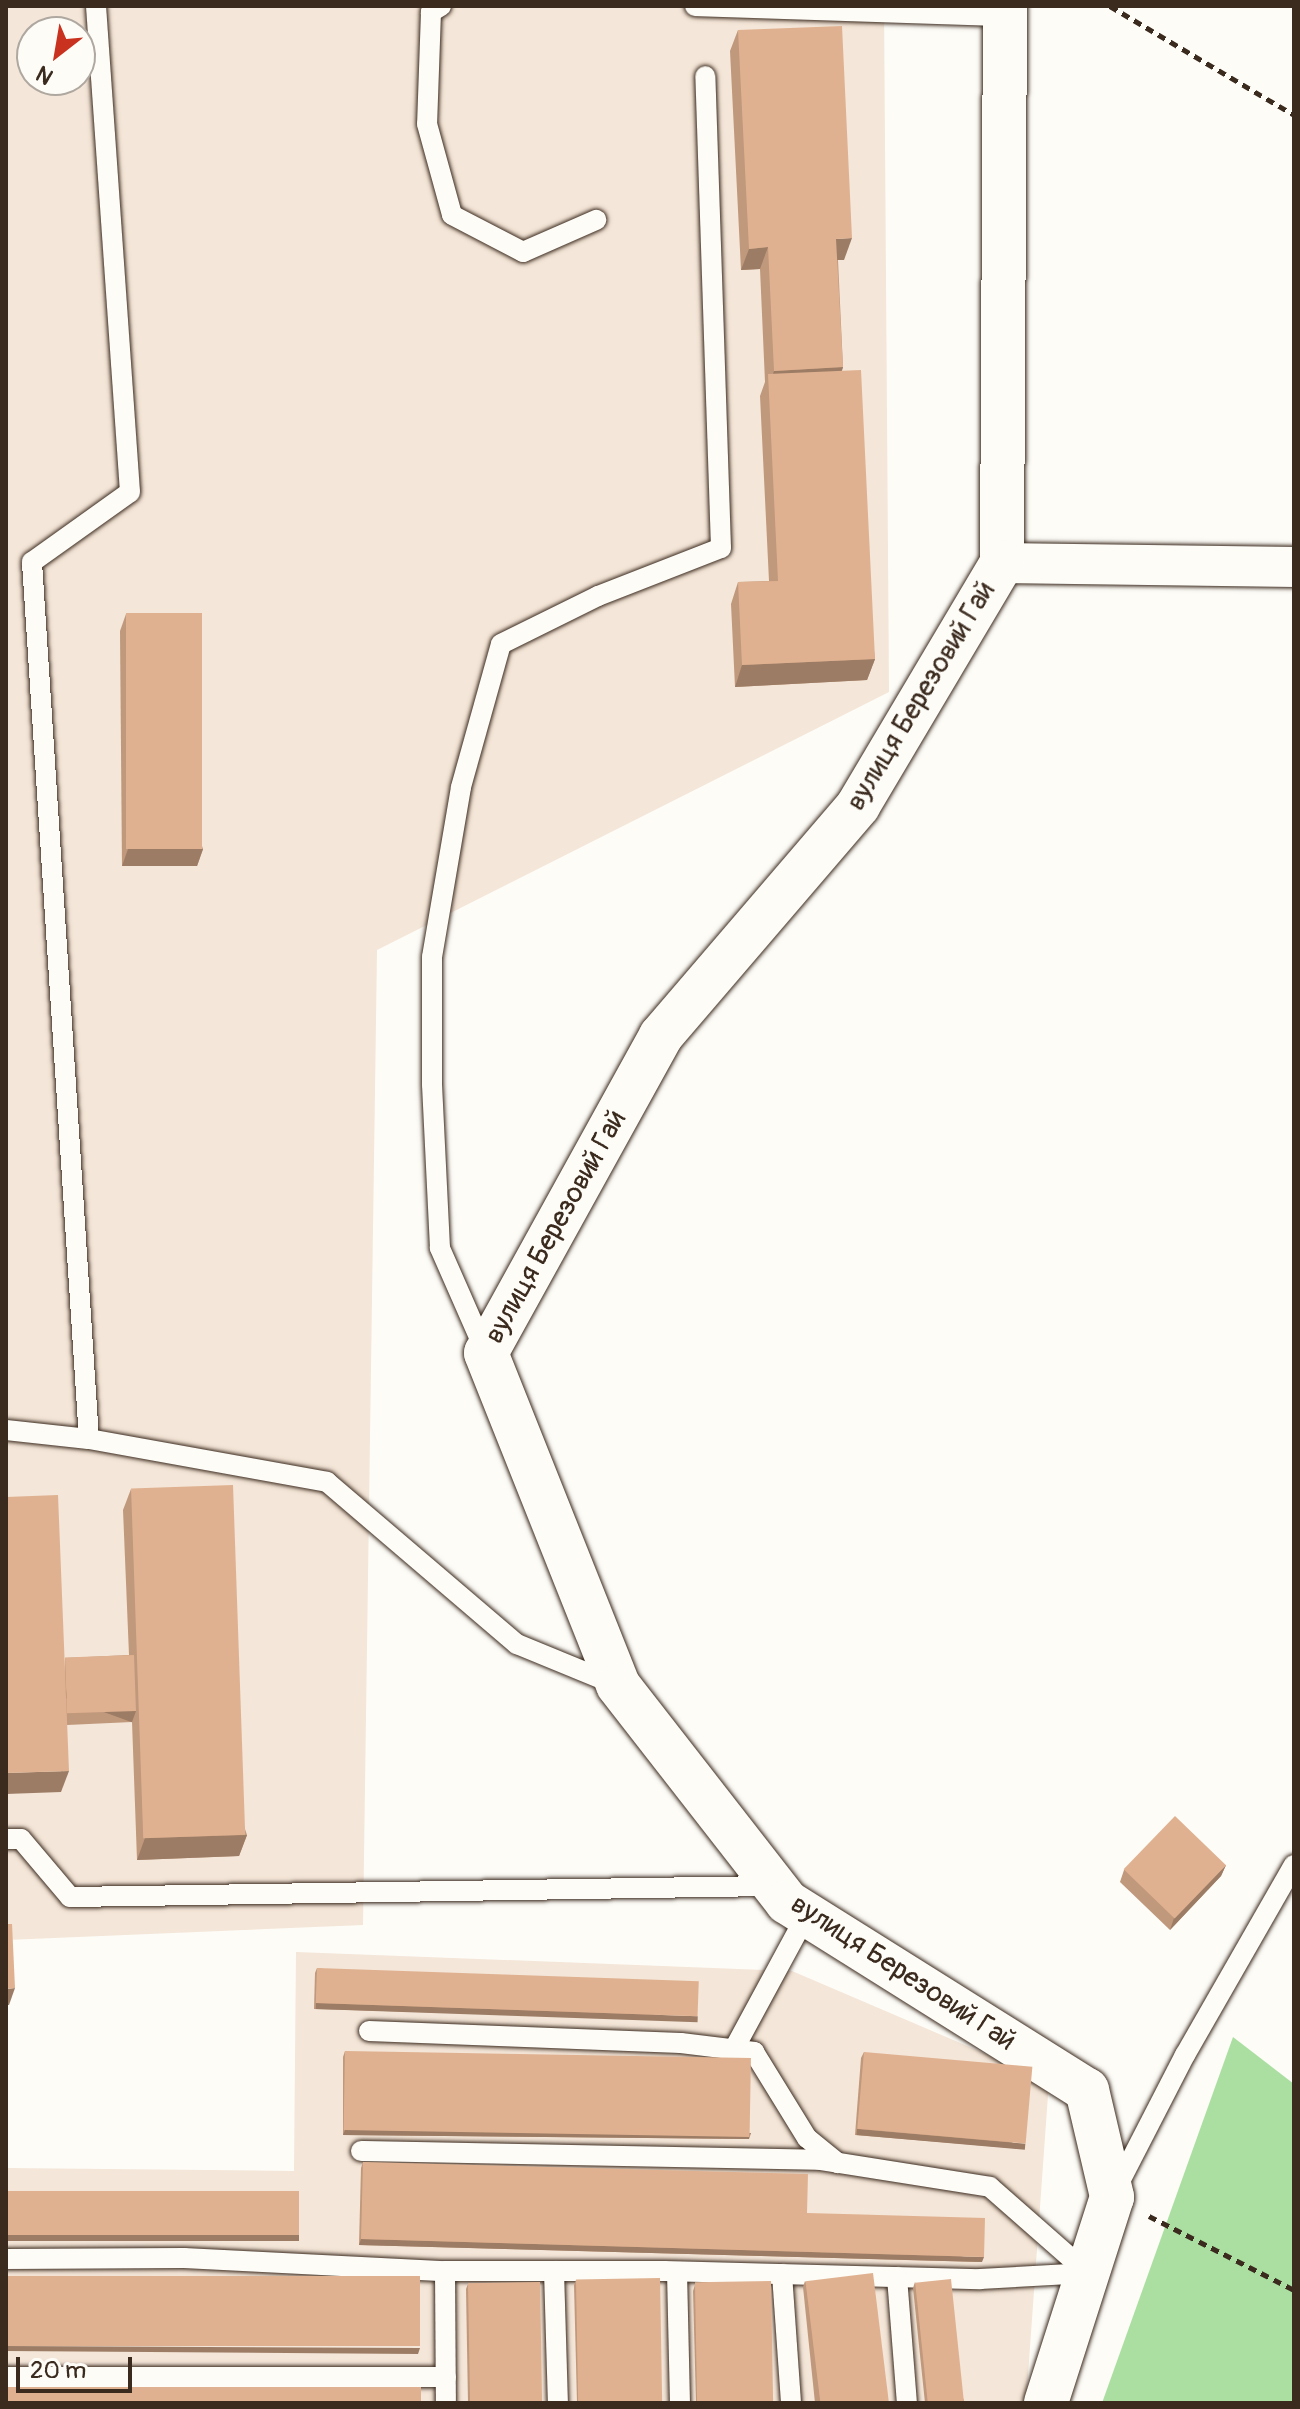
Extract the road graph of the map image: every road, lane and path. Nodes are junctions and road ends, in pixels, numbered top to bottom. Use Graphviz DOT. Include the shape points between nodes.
graph roads {
  1 [pos="96,6"];
  2 [pos="441,6"];
  3 [pos="695,6"];
  4 [pos="1110,6"];
  5 [pos="1004,11"];
  6 [pos="705,76"];
  7 [pos="1294,115"];
  8 [pos="596,220"];
  9 [pos="1002,563"];
  10 [pos="1294,567"];
  11 [pos="486,1353"];
  12 [pos="6,1430"];
  13 [pos="89,1439"];
  14 [pos="618,1685"];
  15 [pos="6,1839"];
  16 [pos="1294,1865"];
  17 [pos="774,1886"];
  18 [pos="807,1914"];
  19 [pos="369,2031"];
  20 [pos="734,2049"];
  21 [pos="361,2151"];
  22 [pos="838,2163"];
  23 [pos="1112,2197"];
  24 [pos="6,2259"];
  25 [pos="445,2271"];
  26 [pos="554,2271"];
  27 [pos="677,2272"];
  28 [pos="1088,2273"];
  29 [pos="782,2274"];
  30 [pos="897,2277"];
  31 [pos="1294,2290"];
  32 [pos="6,2377"];
  33 [pos="446,2377"];
  34 [pos="446,2403"];
  35 [pos="558,2403"];
  36 [pos="680,2403"];
  37 [pos="791,2403"];
  38 [pos="907,2403"];
  39 [pos="1046,2403"];
  1 -- 13 [label="lane" via="130,492 32,562"];
  2 -- 8 [label="lane" via="431,12 427,124 452,215 523,252"];
  3 -- 5 [label="lane"];
  4 -- 7 [label="path"];
  5 -- 9 [label="street, вулиця Березовий Гай"];
  6 -- 11 [label="lane" via="721,548 598,596 501,644 461,787 432,957 432,1084 440,1248"];
  9 -- 10 [label="street"];
  9 -- 11 [label="street, вулиця Березовий Гай" via="858,806 661,1036"];
  11 -- 14 [label="street, вулиця Березовий Гай"];
  12 -- 13 [label="lane"];
  13 -- 14 [label="lane" via="327,1482 517,1644"];
  14 -- 17 [label="street, вулиця Березовий Гай"];
  15 -- 17 [label="lane" via="21,1839 70,1897"];
  16 -- 23 [label="lane" via="1192,2042"];
  17 -- 18 [label="street, вулиця Березовий Гай"];
  18 -- 20 [label="lane"];
  18 -- 23 [label="street, вулиця Березовий Гай" via="1087,2090"];
  19 -- 20 [label="lane"];
  20 -- 22 [label="lane" via="754,2052 807,2138"];
  21 -- 22 [label="lane"];
  22 -- 28 [label="lane" via="990,2187"];
  23 -- 28 [label="street"];
  23 -- 31 [label="path"];
  24 -- 25 [label="lane" via="184,2258"];
  25 -- 26 [label="lane"];
  25 -- 33 [label="lane"];
  26 -- 27 [label="lane"];
  26 -- 35 [label="lane"];
  27 -- 29 [label="lane"];
  27 -- 36 [label="lane"];
  28 -- 30 [label="lane"];
  28 -- 39 [label="street"];
  29 -- 30 [label="lane"];
  29 -- 37 [label="lane"];
  30 -- 38 [label="lane"];
  32 -- 33 [label="lane"];
  33 -- 34 [label="lane"];
}
